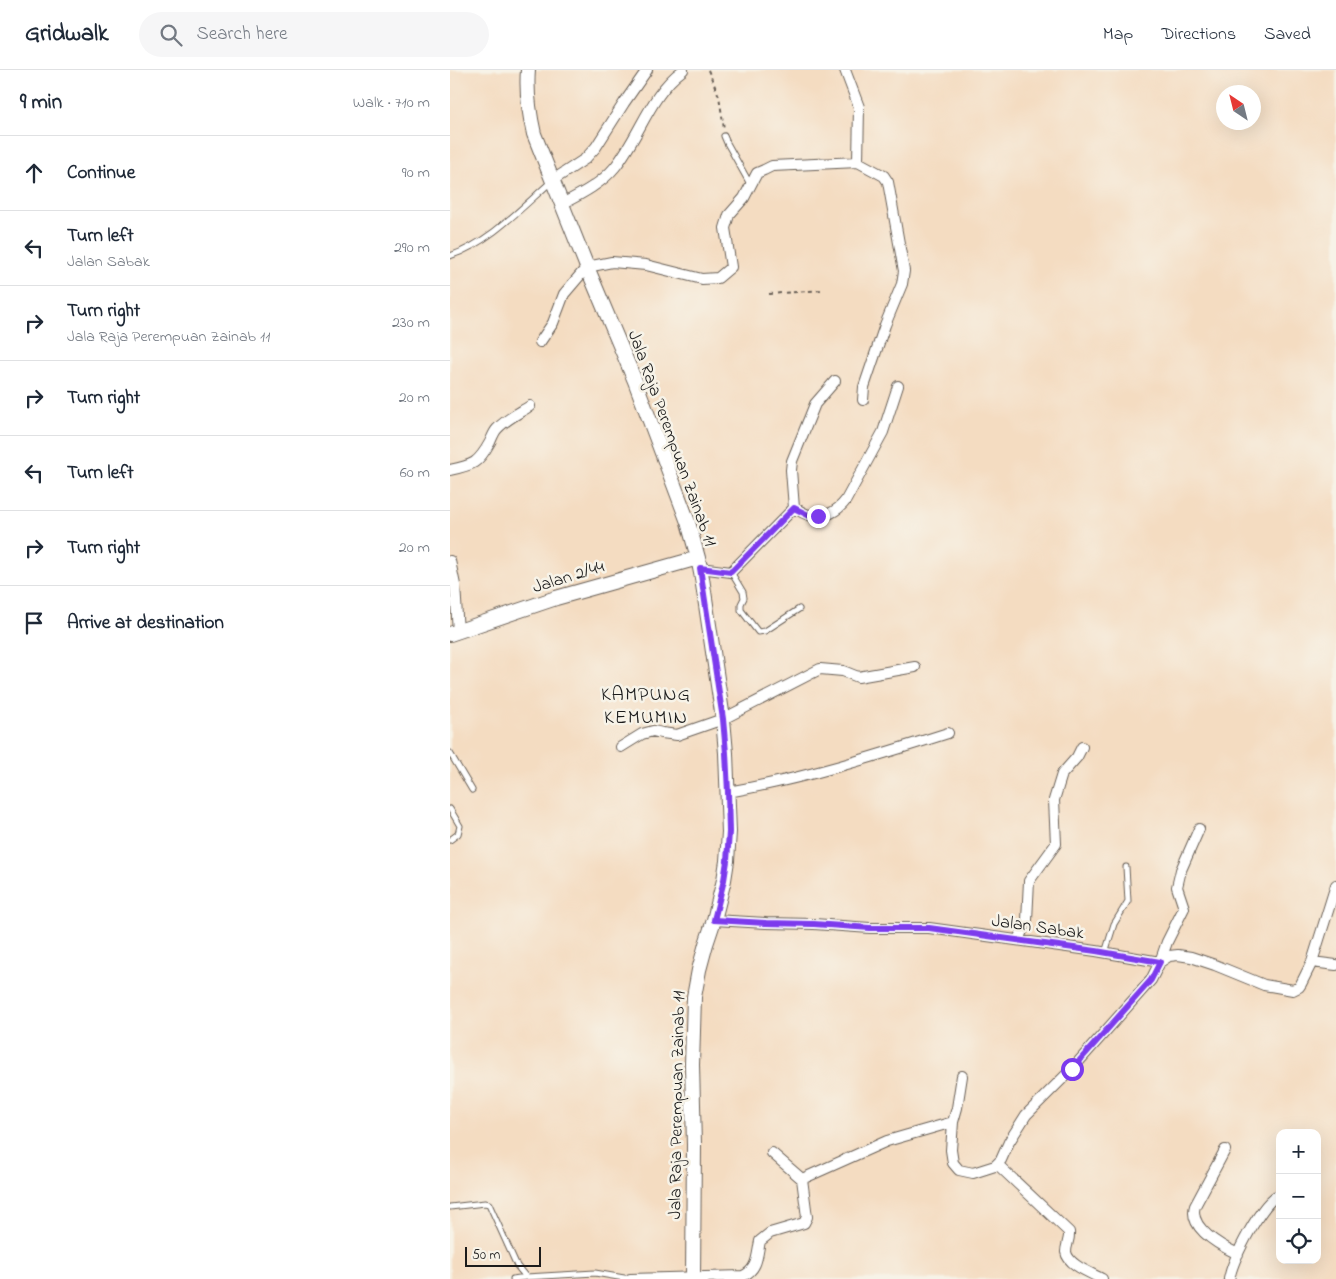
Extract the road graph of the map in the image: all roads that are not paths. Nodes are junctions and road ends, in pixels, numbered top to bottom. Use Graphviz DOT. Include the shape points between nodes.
graph roads {
  1 [pos="528,70"];
  2 [pos="647,70"];
  3 [pos="683,70"];
  4 [pos="845,70"];
  5 [pos="724,136"];
  6 [pos="858,162"];
  7 [pos="553,180"];
  8 [pos="750,185"];
  9 [pos="562,204"];
  10 [pos="450,256"];
  11 [pos="587,267"];
  12 [pos="540,342"];
  13 [pos="834,380"];
  14 [pos="898,386"];
  15 [pos="863,400"];
  16 [pos="530,406"];
  17 [pos="450,470"];
  18 [pos="794,508"];
  19 [pos="450,561"];
  20 [pos="699,563"];
  21 [pos="731,572"];
  22 [pos="798,609"];
  23 [pos="454,633"];
  24 [pos="915,667"];
  25 [pos="723,719"];
  26 [pos="948,732"];
  27 [pos="622,747"];
  28 [pos="1082,747"];
  29 [pos="450,753"];
  30 [pos="472,790"];
  31 [pos="728,792"];
  32 [pos="450,809"];
  33 [pos="1199,829"];
  34 [pos="450,840"];
  35 [pos="1126,867"];
  36 [pos="1336,885"];
  37 [pos="1334,896"];
  38 [pos="714,920"];
  39 [pos="1018,940"];
  40 [pos="1104,953"];
  41 [pos="1160,962"];
  42 [pos="1312,962"];
  43 [pos="1336,964"];
  44 [pos="962,1076"];
  45 [pos="952,1122"];
  46 [pos="1225,1150"];
  47 [pos="772,1153"];
  48 [pos="996,1164"];
  49 [pos="802,1179"];
  50 [pos="1276,1196"];
  51 [pos="450,1207"];
  52 [pos="1238,1254"];
  53 [pos="526,1276"];
  54 [pos="693,1278"];
  55 [pos="513,1279"];
  56 [pos="630,1279"];
  57 [pos="1102,1279"];
  58 [pos="1228,1279"];
  1 -- 7 [label="main road, Jala Raja Perempuan Zainab 11" via="529,112 534,134"];
  2 -- 7 [label="street" via="596,147 585,159"];
  3 -- 9 [label="street" via="658,97 608,174 592,188"];
  4 -- 6 [label="street" via="860,107"];
  5 -- 8 [label="lane"];
  6 -- 8 [label="street" via="772,166 757,173"];
  6 -- 15 [label="street" via="884,176 888,182 904,271 864,387"];
  7 -- 9 [label="main road, Jala Raja Perempuan Zainab 11"];
  7 -- 10 [label="lane" via="489,237"];
  8 -- 11 [label="street" via="744,198 729,214 725,228 731,267 718,278 702,279 646,265 612,262"];
  9 -- 11 [label="main road, Jala Raja Perempuan Zainab 11"];
  11 -- 12 [label="street" via="564,294 553,323"];
  11 -- 20 [label="main road, Jala Raja Perempuan Zainab 11" via="639,390 688,522"];
  13 -- 18 [label="street" via="815,404 792,461"];
  14 -- 18 [label="street" via="883,432 840,508 828,514 810,516"];
  16 -- 17 [label="street" via="496,430 478,460 464,468"];
  18 -- 21 [label="street"];
  19 -- 23 [label="street" via="456,585"];
  20 -- 21 [label="street"];
  20 -- 23 [label="main road, Jalan 2/44" via="556,598"];
  20 -- 25 [label="main road, Jala Raja Perempuan Zainab 11"];
  21 -- 22 [label="lane" via="744,592 742,610 758,632 765,631"];
  24 -- 25 [label="street" via="858,677 844,671 820,669"];
  25 -- 27 [label="street" via="677,735 653,731 642,734"];
  25 -- 31 [label="main road, Jala Raja Perempuan Zainab 11"];
  26 -- 31 [label="street" via="834,768"];
  28 -- 39 [label="street" via="1062,774 1054,798 1056,844 1029,881 1027,920"];
  29 -- 30 [label="lane"];
  31 -- 38 [label="main road, Jala Raja Perempuan Zainab 11" via="727,861"];
  32 -- 34 [label="lane" via="460,826 458,834"];
  33 -- 41 [label="street" via="1181,870 1178,887 1184,908"];
  35 -- 40 [label="lane" via="1128,901 1114,924"];
  36 -- 37 [label="street, Jalan Sabak"];
  37 -- 42 [label="street, Jalan Sabak"];
  38 -- 39 [label="street, Jalan Sabak" via="929,928"];
  38 -- 54 [label="main road, Jala Raja Perempuan Zainab 11" via="694,997"];
  39 -- 40 [label="street, Jalan Sabak"];
  40 -- 41 [label="street, Jalan Sabak"];
  41 -- 42 [label="street, Jalan Sabak" via="1169,956 1191,957 1264,985 1293,990 1299,987"];
  41 -- 48 [label="street" via="1151,980 1072,1069 1026,1115"];
  42 -- 43 [label="street"];
  44 -- 45 [label="street"];
  45 -- 48 [label="street" via="952,1163 959,1170 974,1172"];
  45 -- 49 [label="street" via="887,1141"];
  46 -- 52 [label="street" via="1193,1211 1199,1227"];
  47 -- 49 [label="street"];
  48 -- 57 [label="street" via="1069,1232 1066,1254 1069,1259"];
  49 -- 54 [label="street" via="807,1217 804,1223 770,1233 760,1240 755,1265 743,1276"];
  50 -- 52 [label="street" via="1252,1227"];
  51 -- 53 [label="lane" via="489,1204 516,1266"];
  52 -- 58 [label="street"];
  53 -- 55 [label="lane"];
  53 -- 56 [label="lane" via="595,1273"];
  54 -- 56 [label="street"];
}
